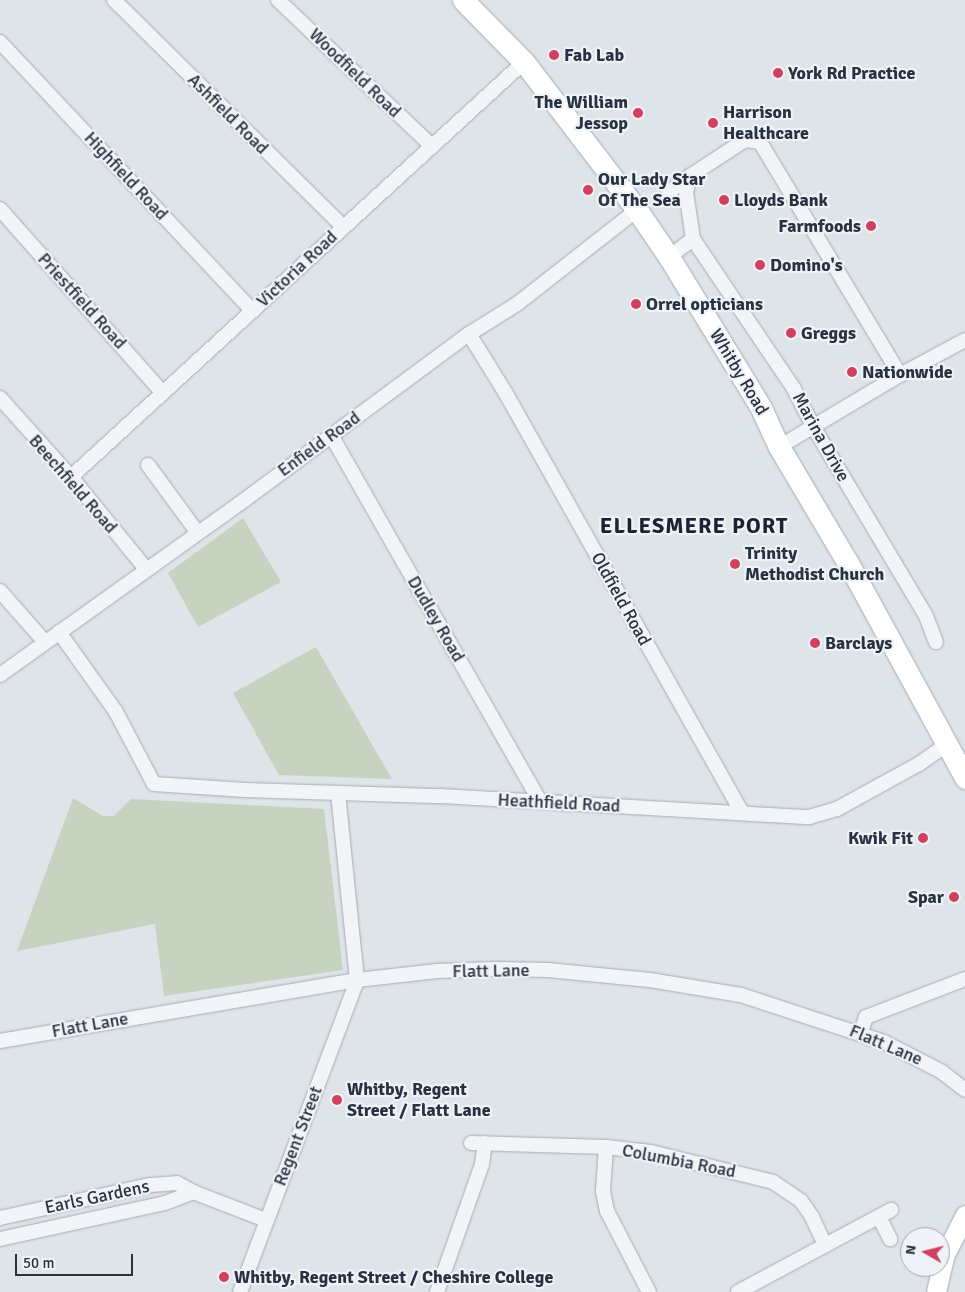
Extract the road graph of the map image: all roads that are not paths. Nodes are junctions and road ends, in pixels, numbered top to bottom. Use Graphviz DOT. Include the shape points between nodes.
graph roads {
  1 [pos="114,0"];
  2 [pos="278,0"];
  3 [pos="463,0"];
  4 [pos="0,42"];
  5 [pos="524,62"];
  6 [pos="432,146"];
  7 [pos="690,176"];
  8 [pos="668,192"];
  9 [pos="0,209"];
  10 [pos="637,210"];
  11 [pos="343,228"];
  12 [pos="693,239"];
  13 [pos="669,257"];
  14 [pos="253,310"];
  15 [pos="470,334"];
  16 [pos="965,340"];
  17 [pos="900,375"];
  18 [pos="163,393"];
  19 [pos="0,398"];
  20 [pos="814,428"];
  21 [pos="331,435"];
  22 [pos="779,447"];
  23 [pos="148,465"];
  24 [pos="71,477"];
  25 [pos="198,532"];
  26 [pos="146,570"];
  27 [pos="0,591"];
  28 [pos="59,632"];
  29 [pos="45,642"];
  30 [pos="936,642"];
  31 [pos="0,675"];
  32 [pos="946,745"];
  33 [pos="965,778"];
  34 [pos="338,793"];
  35 [pos="540,802"];
  36 [pos="742,813"];
  37 [pos="965,979"];
  38 [pos="357,980"];
  39 [pos="860,1032"];
  40 [pos="0,1041"];
  41 [pos="965,1090"];
  42 [pos="606,1147"];
  43 [pos="193,1192"];
  44 [pos="891,1210"];
  45 [pos="965,1215"];
  46 [pos="878,1217"];
  47 [pos="0,1218"];
  48 [pos="266,1220"];
  49 [pos="0,1239"];
  50 [pos="890,1239"];
  51 [pos="825,1245"];
  52 [pos="240,1292"];
  53 [pos="436,1292"];
  54 [pos="649,1292"];
  55 [pos="738,1292"];
  56 [pos="936,1292"];
  1 -- 11 [label="street, Ashfield Road"];
  2 -- 6 [label="street, Woodfield Road"];
  3 -- 5 [label="main road, Whitby Road"];
  4 -- 14 [label="street, Highfield Road"];
  5 -- 6 [label="street, Victoria Road"];
  5 -- 10 [label="main road, Whitby Road"];
  6 -- 11 [label="street, Victoria Road"];
  7 -- 8 [label="street"];
  7 -- 12 [label="street" via="686,192"];
  7 -- 17 [label="street" via="745,140 760,142"];
  9 -- 18 [label="street, Priestfield Road"];
  10 -- 13 [label="main road, Whitby Road"];
  10 -- 15 [label="street, Enfield Road" via="531,293"];
  11 -- 14 [label="street, Victoria Road"];
  12 -- 13 [label="street"];
  12 -- 20 [label="street, Marina Drive" via="794,389"];
  13 -- 22 [label="main road, Whitby Road" via="761,408"];
  14 -- 18 [label="street, Victoria Road"];
  15 -- 21 [label="street, Enfield Road"];
  15 -- 36 [label="street, Oldfield Road"];
  16 -- 17 [label="street"];
  17 -- 20 [label="street"];
  18 -- 24 [label="street, Victoria Road"];
  19 -- 24 [label="street, Beechfield Road"];
  20 -- 22 [label="street"];
  20 -- 30 [label="street, Marina Drive" via="926,616"];
  21 -- 25 [label="street, Enfield Road"];
  21 -- 35 [label="street, Dudley Road"];
  22 -- 32 [label="main road, Whitby Road" via="848,563"];
  23 -- 25 [label="street"];
  24 -- 26 [label="street, Beechfield Road"];
  25 -- 26 [label="street, Enfield Road"];
  26 -- 28 [label="street, Enfield Road"];
  27 -- 29 [label="street"];
  28 -- 29 [label="street, Enfield Road"];
  28 -- 34 [label="street, Heathfield Road" via="116,712 154,784"];
  29 -- 31 [label="street, Enfield Road"];
  32 -- 33 [label="main road, Whitby Road"];
  32 -- 36 [label="street, Heathfield Road" via="919,764 837,809 810,817"];
  34 -- 35 [label="street, Heathfield Road"];
  34 -- 38 [label="street"];
  35 -- 36 [label="street, Heathfield Road"];
  37 -- 39 [label="street" via="866,1017"];
  38 -- 39 [label="street, Flatt Lane" via="496,969 548,970 650,980 741,995"];
  38 -- 40 [label="street, Flatt Lane"];
  38 -- 48 [label="street, Regent Street"];
  39 -- 41 [label="street, Flatt Lane" via="913,1055"];
  42 -- 51 [label="street, Columbia Road" via="651,1152 773,1182 801,1201"];
  42 -- 53 [label="street, Columbia Road" via="478,1143 482,1164"];
  42 -- 54 [label="street" via="603,1191 607,1211"];
  43 -- 47 [label="street, Earls Gardens" via="177,1183 150,1185"];
  43 -- 48 [label="street, Earls Gardens"];
  43 -- 49 [label="street, Earls Gardens" via="165,1203"];
  44 -- 46 [label="street"];
  45 -- 56 [label="main road" via="944,1256"];
  46 -- 50 [label="street"];
  46 -- 51 [label="street"];
  48 -- 52 [label="street, Regent Street"];
  51 -- 55 [label="street"];
}
